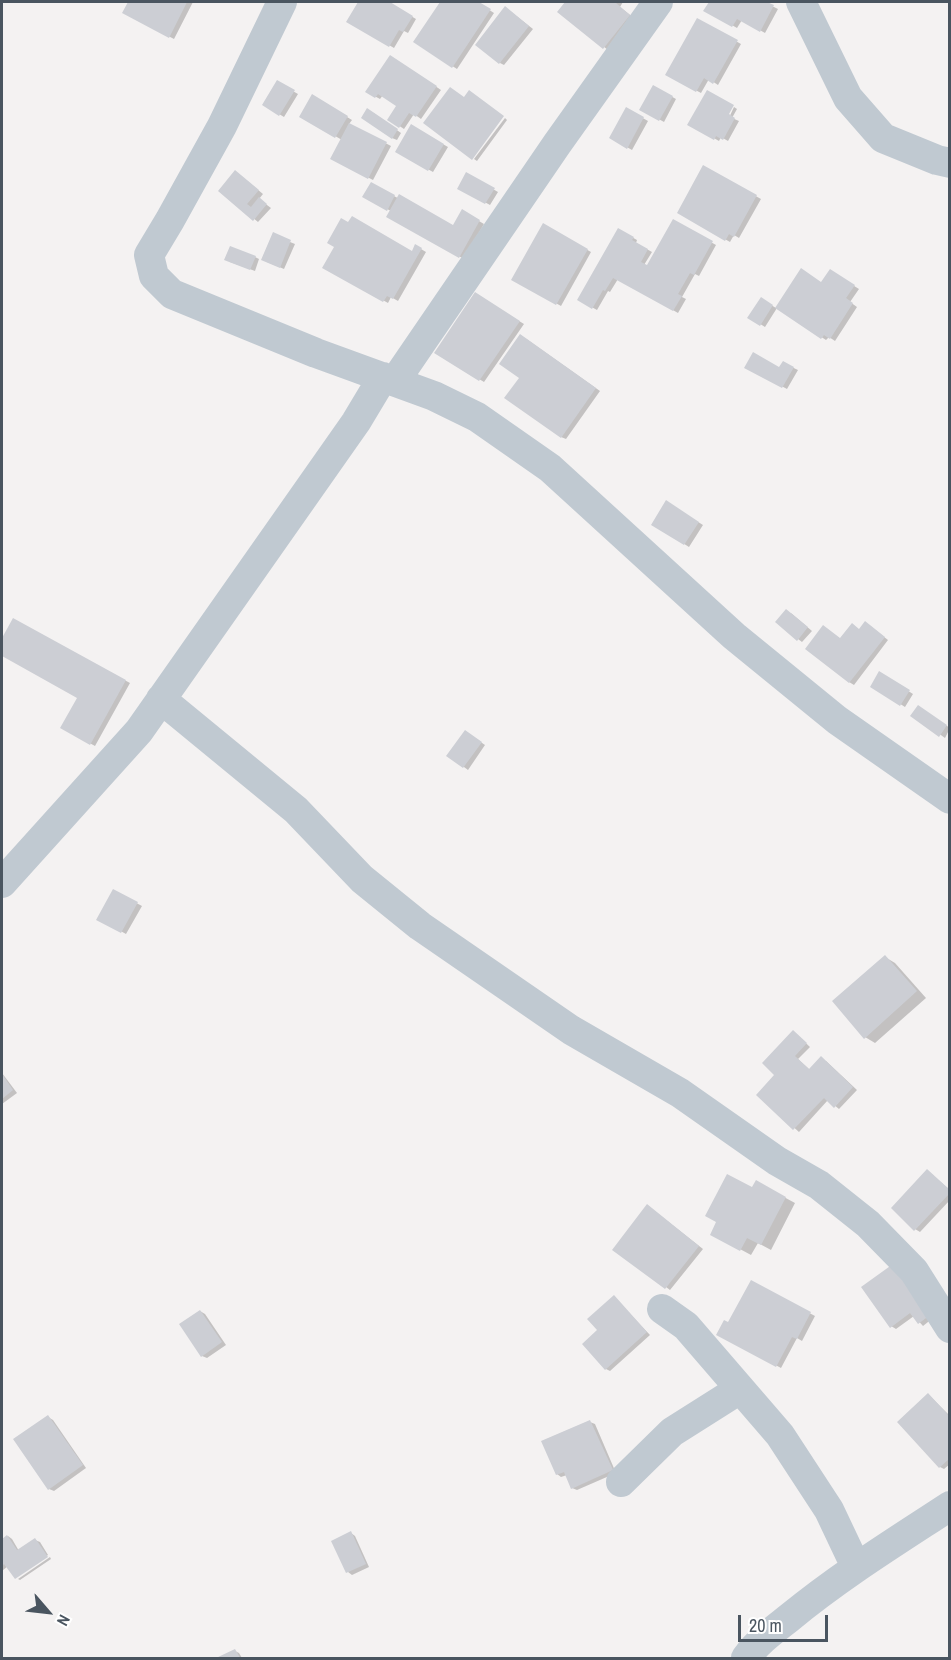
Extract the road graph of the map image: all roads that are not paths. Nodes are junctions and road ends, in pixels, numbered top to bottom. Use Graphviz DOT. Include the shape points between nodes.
graph roads {
  1 [pos="282,2"];
  2 [pos="658,2"];
  3 [pos="801,2"];
  4 [pos="950,163"];
  5 [pos="389,379"];
  6 [pos="161,699"];
  7 [pos="950,799"];
  8 [pos="2,883"];
  9 [pos="662,1309"];
  10 [pos="950,1328"];
  11 [pos="741,1389"];
  12 [pos="621,1482"];
  13 [pos="950,1506"];
  14 [pos="856,1567"];
  15 [pos="746,1659"];
  1 -- 5 [label="street" via="222,126 149,255 154,276 172,294"];
  2 -- 5 [label="street"];
  3 -- 4 [label="street" via="848,98 883,138"];
  5 -- 6 [label="street"];
  5 -- 7 [label="street" via="477,417 550,468 734,636 837,720"];
  6 -- 8 [label="street" via="139,731"];
  6 -- 10 [label="street" via="296,810 362,879 420,926 571,1030 680,1093 868,1224 914,1271"];
  9 -- 11 [label="street" via="686,1326"];
  11 -- 12 [label="street" via="672,1432"];
  11 -- 14 [label="street" via="780,1435 829,1510"];
  13 -- 14 [label="street"];
  14 -- 15 [label="street" via="755,1645"];
}
